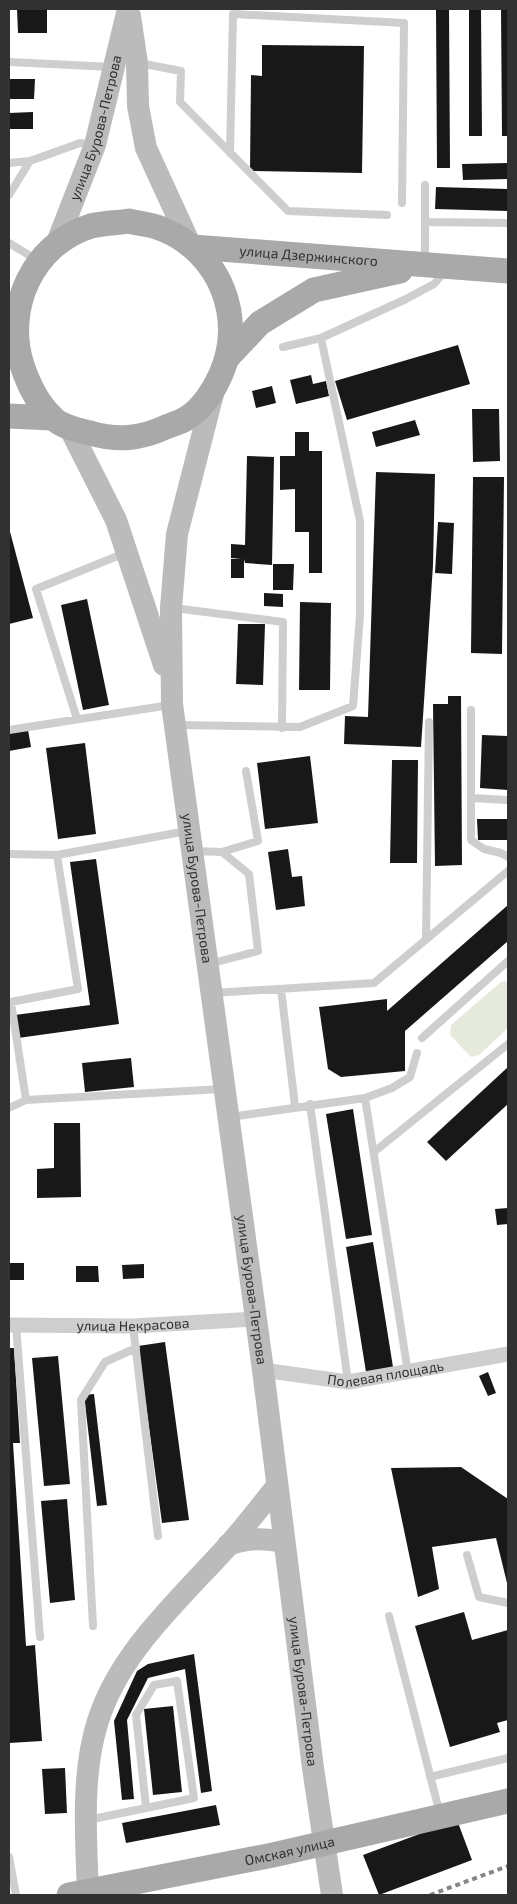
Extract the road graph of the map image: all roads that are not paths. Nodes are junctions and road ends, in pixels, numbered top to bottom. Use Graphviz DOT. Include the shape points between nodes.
graph roads {
  1 [pos="128,9"];
  2 [pos="9,62"];
  3 [pos="137,63"];
  4 [pos="113,67"];
  5 [pos="95,145"];
  6 [pos="230,153"];
  7 [pos="30,161"];
  8 [pos="9,163"];
  9 [pos="425,185"];
  10 [pos="9,195"];
  11 [pos="402,203"];
  12 [pos="387,215"];
  13 [pos="425,222"];
  14 [pos="508,223"];
  15 [pos="9,243"];
  16 [pos="191,245"];
  17 [pos="43,260"];
  18 [pos="436,267"];
  19 [pos="508,271"];
  20 [pos="9,300"];
  21 [pos="321,338"];
  22 [pos="283,347"];
  23 [pos="229,356"];
  24 [pos="214,390"];
  25 [pos="9,416"];
  26 [pos="61,423"];
  27 [pos="127,553"];
  28 [pos="171,608"];
  29 [pos="172,705"];
  30 [pos="471,710"];
  31 [pos="77,719"];
  32 [pos="429,722"];
  33 [pos="282,728"];
  34 [pos="9,730"];
  35 [pos="246,771"];
  36 [pos="471,798"];
  37 [pos="508,800"];
  38 [pos="190,841"];
  39 [pos="222,852"];
  40 [pos="9,854"];
  41 [pos="57,856"];
  42 [pos="508,857"];
  43 [pos="508,871"];
  44 [pos="426,939"];
  45 [pos="508,961"];
  46 [pos="207,964"];
  47 [pos="280,989"];
  48 [pos="211,994"];
  49 [pos="422,1038"];
  50 [pos="508,1044"];
  51 [pos="417,1053"];
  52 [pos="224,1088"];
  53 [pos="365,1098"];
  54 [pos="26,1100"];
  55 [pos="310,1104"];
  56 [pos="295,1106"];
  57 [pos="9,1108"];
  58 [pos="228,1117"];
  59 [pos="374,1152"];
  60 [pos="256,1319"];
  61 [pos="12,1325"];
  62 [pos="133,1326"];
  63 [pos="136,1348"];
  64 [pos="508,1354"];
  65 [pos="263,1370"];
  66 [pos="408,1373"];
  67 [pos="348,1382"];
  68 [pos="276,1486"];
  69 [pos="158,1536"];
  70 [pos="284,1542"];
  71 [pos="228,1546"];
  72 [pos="467,1555"];
  73 [pos="508,1603"];
  74 [pos="389,1616"];
  75 [pos="93,1626"];
  76 [pos="40,1637"];
  77 [pos="508,1758"];
  78 [pos="430,1777"];
  79 [pos="508,1801"];
  80 [pos="146,1807"];
  81 [pos="441,1818"];
  82 [pos="86,1821"];
  83 [pos="9,1857"];
  84 [pos="78,1893"];
  85 [pos="16,1895"];
  86 [pos="332,1895"];
  1 -- 3 [label="main road, улица Бурова-Петрова"];
  1 -- 4 [label="main road, улица Бурова-Петрова"];
  2 -- 4 [label="lane"];
  3 -- 6 [label="lane" via="181,70 180,102"];
  3 -- 16 [label="main road, улица Бурова-Петрова" via="138,106 146,148"];
  4 -- 5 [label="main road, улица Бурова-Петрова"];
  5 -- 7 [label="lane" via="80,142"];
  5 -- 17 [label="main road, улица Бурова-Петрова"];
  6 -- 11 [label="lane" via="233,14 404,23"];
  6 -- 12 [label="lane" via="288,211"];
  7 -- 8 [label="lane"];
  7 -- 10 [label="lane"];
  9 -- 13 [label="lane"];
  13 -- 14 [label="lane"];
  13 -- 18 [label="lane"];
  15 -- 17 [label="lane"];
  16 -- 17 [label="main road" via="161,228 129,222 91,226"];
  16 -- 18 [label="main road, улица Дзержинского"];
  16 -- 23 [label="main road" via="204,257 221,282 232,319"];
  17 -- 20 [label="main road"];
  17 -- 26 [label="main road" via="17,308 16,346 28,382"];
  18 -- 19 [label="main road, улица Дзержинского"];
  18 -- 21 [label="lane" via="434,284"];
  18 -- 23 [label="main road, улица Дзержинского" via="314,290 260,324"];
  21 -- 22 [label="lane"];
  21 -- 33 [label="lane" via="360,521 360,615 353,706 300,727"];
  23 -- 24 [label="main road"];
  24 -- 26 [label="main road" via="188,418 144,437 106,437"];
  24 -- 28 [label="main road, улица Бурова-Петрова" via="177,534"];
  25 -- 26 [label="main road"];
  26 -- 27 [label="main road, улица Бурова-Петрова" via="116,520"];
  27 -- 29 [label="main road, улица Бурова-Петрова"];
  27 -- 31 [label="lane" via="36,589"];
  28 -- 29 [label="main road, улица Бурова-Петрова"];
  28 -- 33 [label="lane" via="283,622"];
  29 -- 31 [label="lane"];
  29 -- 33 [label="lane"];
  29 -- 38 [label="main road, улица Бурова-Петрова"];
  30 -- 36 [label="lane"];
  31 -- 34 [label="lane"];
  32 -- 44 [label="lane"];
  35 -- 39 [label="lane" via="258,841"];
  36 -- 37 [label="lane"];
  36 -- 42 [label="lane" via="471,840 484,849 501,852"];
  38 -- 39 [label="lane"];
  38 -- 41 [label="lane"];
  38 -- 46 [label="main road, улица Бурова-Петрова"];
  39 -- 46 [label="lane" via="250,874 258,951"];
  40 -- 41 [label="lane"];
  41 -- 54 [label="lane" via="78,989 11,1002"];
  43 -- 44 [label="lane"];
  44 -- 47 [label="lane" via="374,983"];
  45 -- 49 [label="lane"];
  46 -- 48 [label="main road, улица Бурова-Петрова"];
  47 -- 48 [label="lane"];
  47 -- 56 [label="lane"];
  48 -- 52 [label="main road, улица Бурова-Петрова"];
  50 -- 59 [label="lane"];
  51 -- 53 [label="lane" via="410,1077"];
  52 -- 54 [label="lane"];
  52 -- 58 [label="main road, улица Бурова-Петрова"];
  53 -- 55 [label="lane"];
  53 -- 59 [label="lane"];
  54 -- 57 [label="lane"];
  55 -- 56 [label="lane"];
  55 -- 67 [label="lane"];
  56 -- 58 [label="lane"];
  58 -- 60 [label="main road, улица Бурова-Петрова"];
  59 -- 66 [label="lane"];
  60 -- 62 [label="street, улица Некрасова"];
  60 -- 65 [label="main road, улица Бурова-Петрова"];
  61 -- 62 [label="street, улица Некрасова"];
  61 -- 76 [label="lane"];
  62 -- 63 [label="lane"];
  63 -- 69 [label="lane"];
  63 -- 75 [label="lane" via="105,1362 81,1400"];
  64 -- 66 [label="street, Полевая площадь"];
  65 -- 67 [label="street, Полевая площадь"];
  65 -- 68 [label="main road, улица Бурова-Петрова"];
  66 -- 67 [label="street, Полевая площадь"];
  68 -- 70 [label="main road, улица Бурова-Петрова"];
  68 -- 71 [label="main road"];
  70 -- 71 [label="main road" via="266,1538 246,1539"];
  70 -- 86 [label="main road, улица Бурова-Петрова"];
  71 -- 82 [label="main road" via="160,1620 122,1669 106,1699 97,1722 90,1763"];
  72 -- 73 [label="lane" via="479,1597"];
  74 -- 78 [label="lane"];
  77 -- 78 [label="lane"];
  78 -- 81 [label="lane"];
  79 -- 81 [label="main road, Омская улица"];
  80 -- 80 [label="lane" via="194,1798 177,1681 154,1685 136,1715"];
  80 -- 82 [label="lane"];
  81 -- 84 [label="main road, Омская улица"];
  82 -- 84 [label="main road"];
  83 -- 85 [label="lane"];
}
